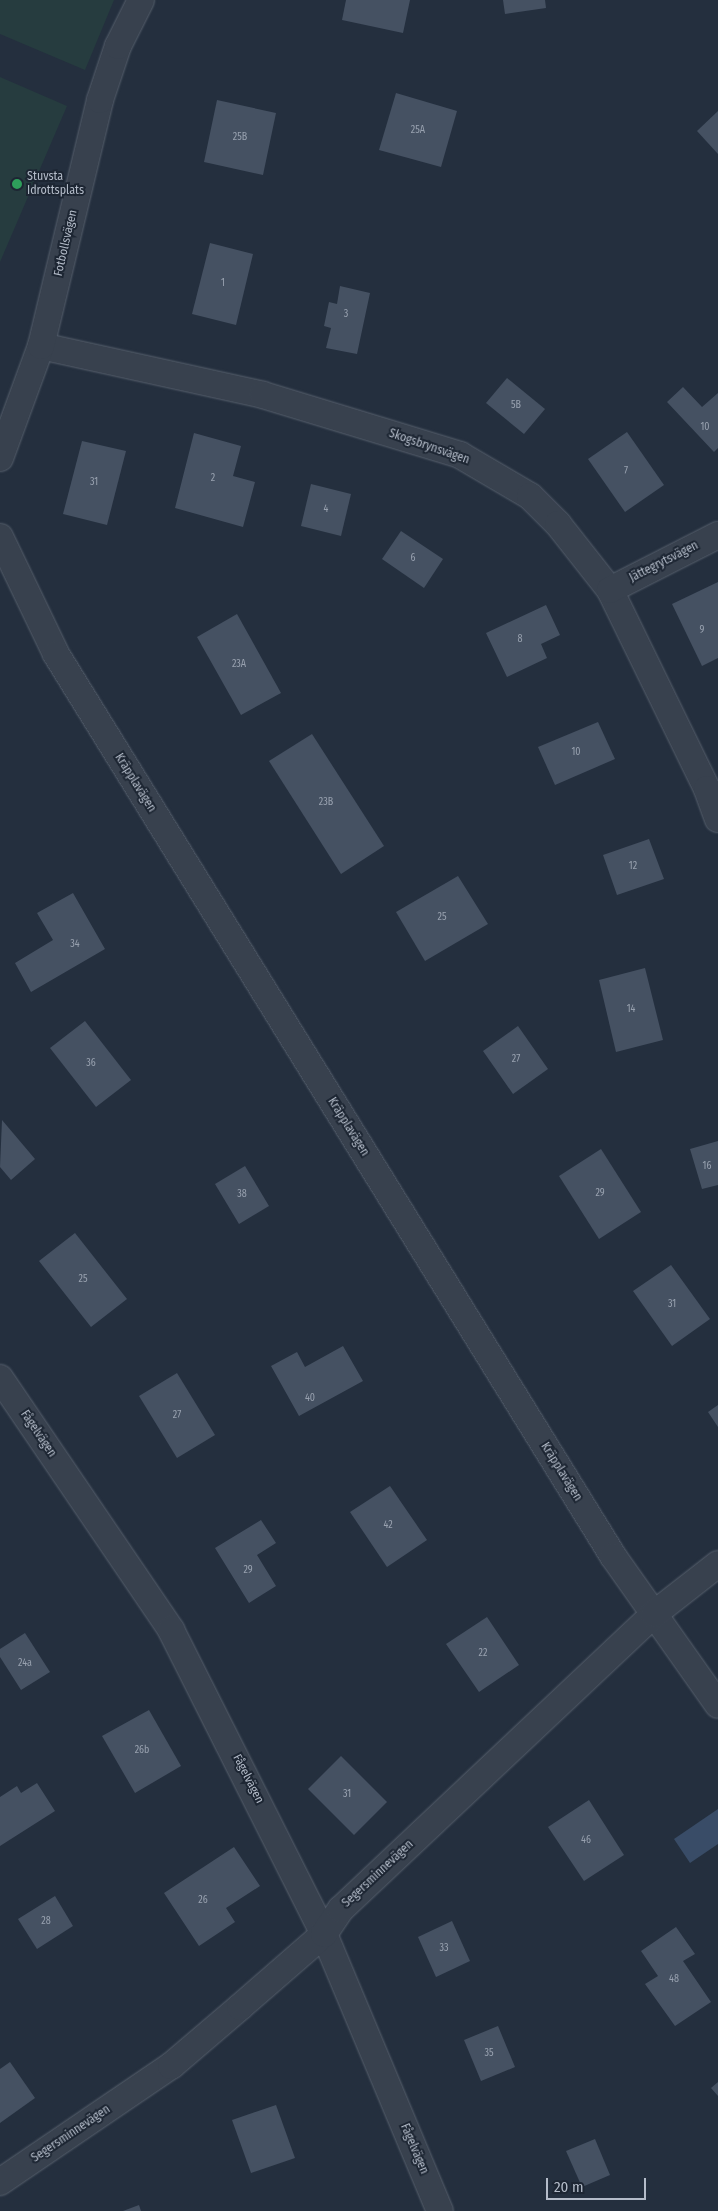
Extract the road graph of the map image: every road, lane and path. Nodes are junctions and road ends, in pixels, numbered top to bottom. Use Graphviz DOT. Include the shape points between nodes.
graph roads {
  1 [pos="141,0"];
  2 [pos="41,346"];
  3 [pos="0,458"];
  4 [pos="718,535"];
  5 [pos="0,537"];
  6 [pos="610,590"];
  7 [pos="718,819"];
  8 [pos="0,1378"];
  9 [pos="718,1564"];
  10 [pos="654,1614"];
  11 [pos="718,1705"];
  12 [pos="324,1934"];
  13 [pos="0,2182"];
  14 [pos="440,2211"];
  1 -- 2 [label="street, Fotbollsvägen" via="118,46 100,100"];
  2 -- 3 [label="street, Fotbollsvägen"];
  2 -- 6 [label="street, Skogsbrynsvägen" via="263,394 460,455 530,496 558,524"];
  4 -- 6 [label="street, Jättegrytsvägen"];
  5 -- 10 [label="street, Kräpplavägen" via="56,654 612,1556"];
  6 -- 7 [label="street, Skogsbrynsvägen" via="707,789"];
  8 -- 12 [label="street, Fågelvägen" via="170,1630"];
  9 -- 10 [label="street, Segersminnevägen"];
  10 -- 11 [label="street, Kräpplavägen"];
  10 -- 12 [label="street, Segersminnevägen" via="341,1909"];
  12 -- 13 [label="street, Segersminnevägen" via="171,2066"];
  12 -- 14 [label="street, Fågelvägen"];
}
